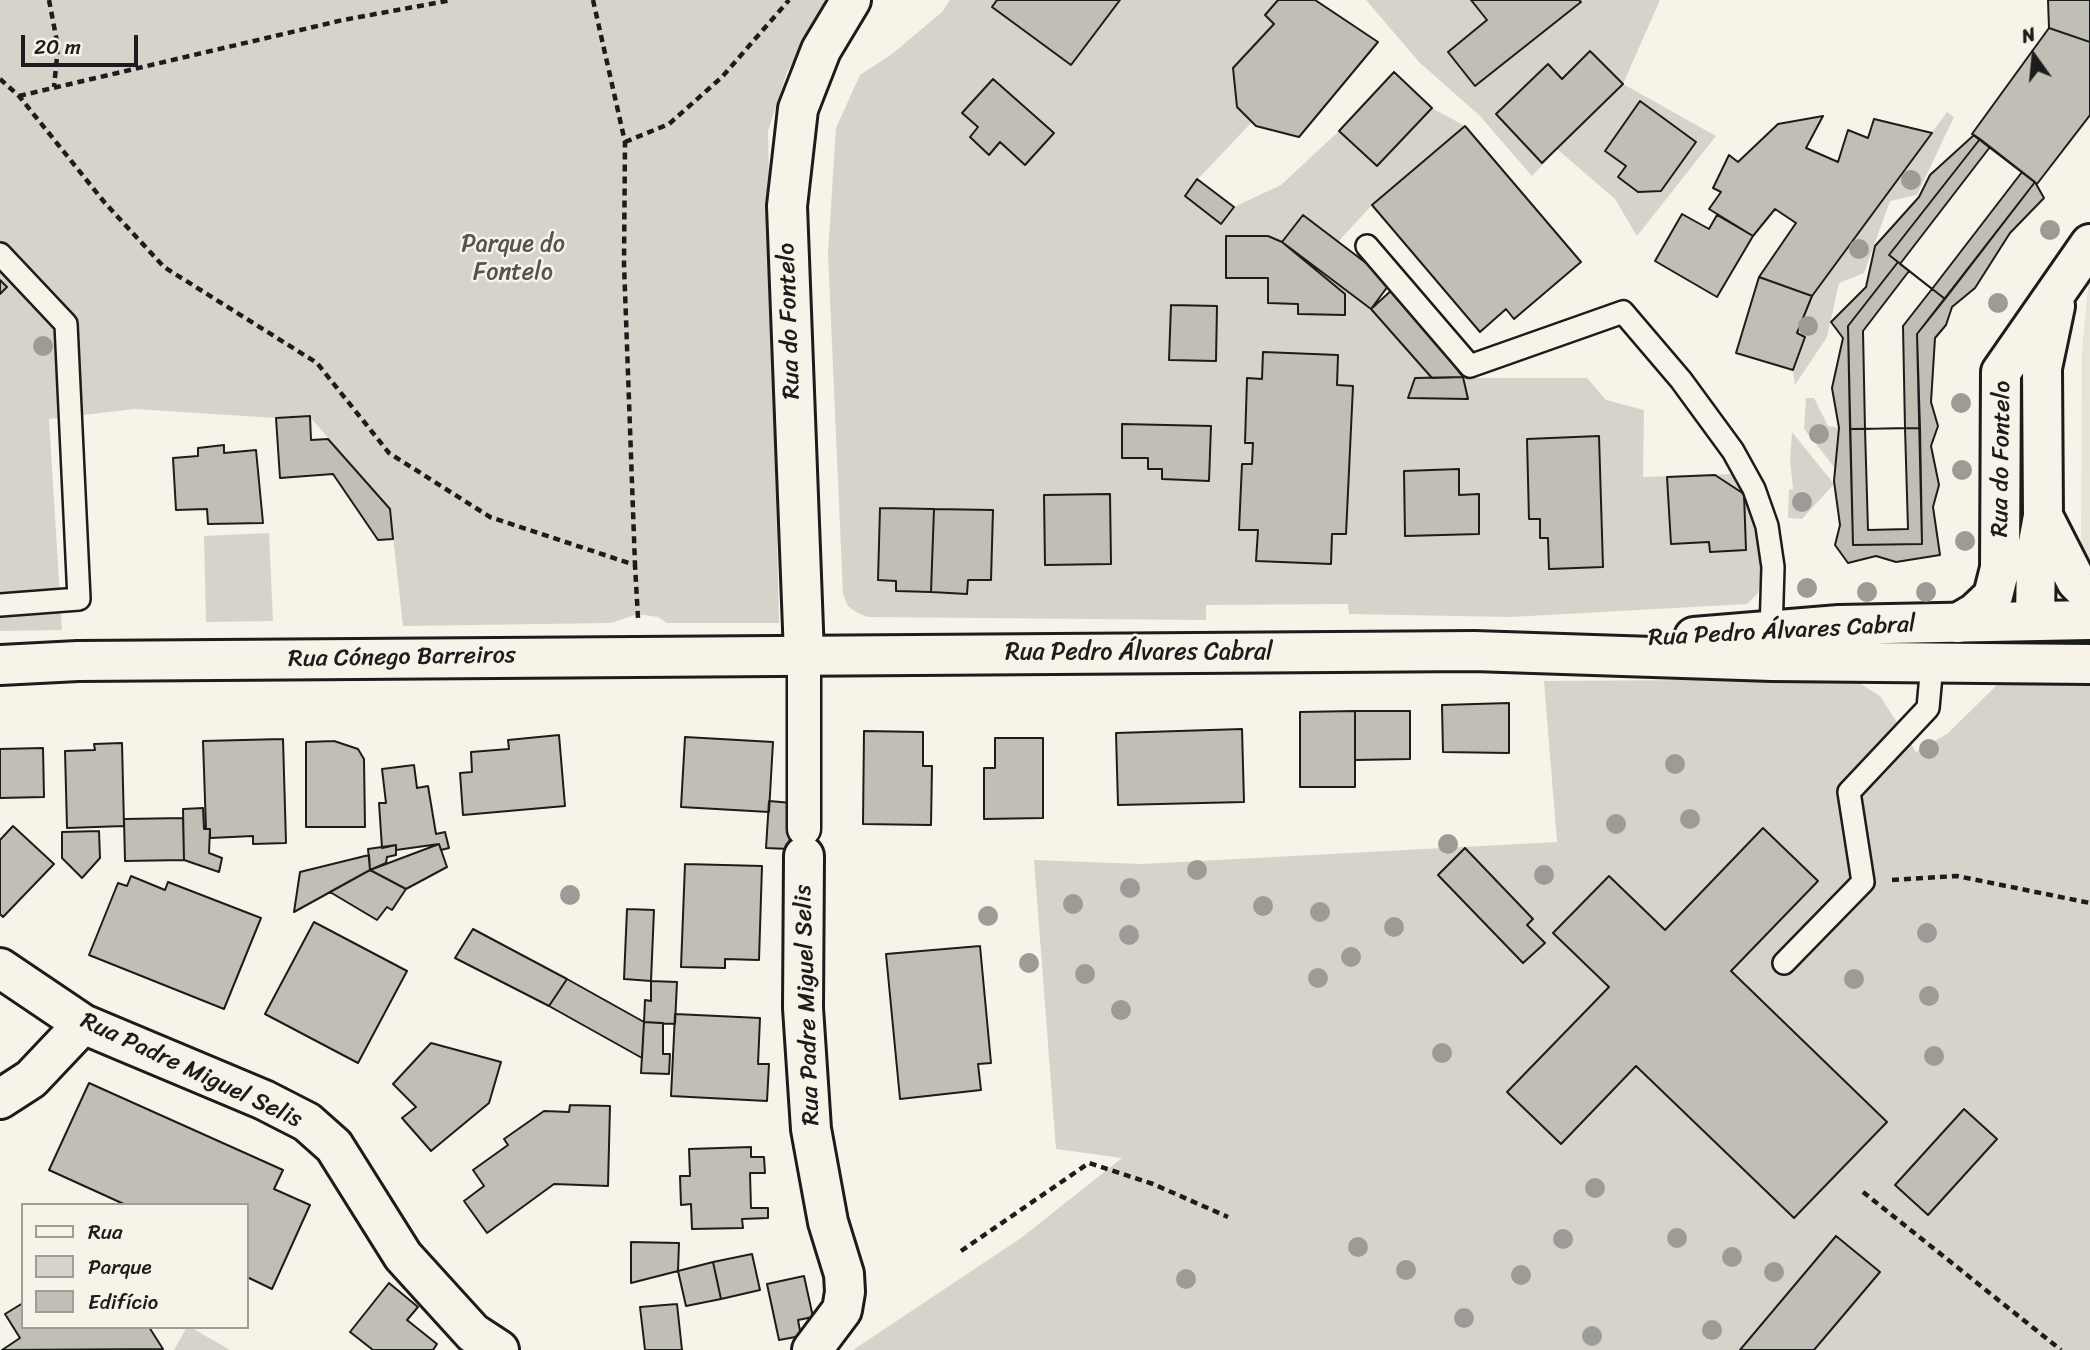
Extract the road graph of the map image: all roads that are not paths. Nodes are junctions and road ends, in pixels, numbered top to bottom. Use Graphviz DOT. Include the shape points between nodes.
graph roads {
  1 [pos="851,0"];
  2 [pos="2090,244"];
  3 [pos="1367,246"];
  4 [pos="0,254"];
  5 [pos="2060,284"];
  6 [pos="2043,516"];
  7 [pos="2000,568"];
  8 [pos="2090,595"];
  9 [pos="0,604"];
  10 [pos="2090,620"];
  11 [pos="2035,621"];
  12 [pos="1958,623"];
  13 [pos="1771,632"];
  14 [pos="2090,650"];
  15 [pos="1474,651"];
  16 [pos="804,655"];
  17 [pos="1838,661"];
  18 [pos="1932,664"];
  19 [pos="2090,664"];
  20 [pos="0,665"];
  21 [pos="804,842"];
  22 [pos="1784,963"];
  23 [pos="0,968"];
  24 [pos="83,1024"];
  25 [pos="0,1100"];
  26 [pos="499,1350"];
  27 [pos="812,1350"];
  1 -- 16 [label="main road, Rua do Fontelo" via="821,50 798,109 787,206"];
  2 -- 5 [label="main road, Rua do Fontelo"];
  3 -- 13 [label="lane" via="1471,366 1623,312 1688,389 1754,489 1767,526 1773,567"];
  4 -- 9 [label="lane" via="66,324 79,599"];
  5 -- 6 [label="main road, Rua do Fontelo" via="2042,368"];
  5 -- 7 [label="main road, Rua do Fontelo" via="2001,372"];
  6 -- 8 [label="main road, Rua do Fontelo" via="2076,581"];
  6 -- 11 [label="main road, Rua do Fontelo" via="2036,554"];
  7 -- 11 [label="main road, Rua do Fontelo" via="2007,595"];
  7 -- 12 [label="main road, Rua do Fontelo" via="1993,596"];
  10 -- 11 [label="main road, Rua Pedro Álvares Cabral"];
  11 -- 12 [label="main road, Rua Pedro Álvares Cabral"];
  11 -- 14 [label="main road" via="2051,643"];
  11 -- 17 [label="main road" via="2013,643 1903,645"];
  12 -- 13 [label="main road, Rua Pedro Álvares Cabral" via="1839,625"];
  13 -- 15 [label="main road, Rua Pedro Álvares Cabral"];
  15 -- 16 [label="main road, Rua Pedro Álvares Cabral"];
  15 -- 17 [label="main road, Rua Pedro Álvares Cabral"];
  16 -- 20 [label="main road, Rua Cónego Barreiros"];
  16 -- 21 [label="street, Rua Padre Miguel Selis"];
  17 -- 18 [label="main road, Rua Pedro Álvares Cabral"];
  18 -- 19 [label="main road, Rua Pedro Álvares Cabral"];
  18 -- 22 [label="lane" via="1928,708 1849,792 1863,882"];
  21 -- 27 [label="main road, Rua Padre Miguel Selis" via="803,1008 811,1129 845,1292 842,1310"];
  23 -- 24 [label="main road, Rua Padre Miguel Selis"];
  24 -- 25 [label="main road" via="31,1079"];
  24 -- 26 [label="main road, Rua Padre Miguel Selis" via="307,1122 334,1146 403,1256 473,1333"];
}
